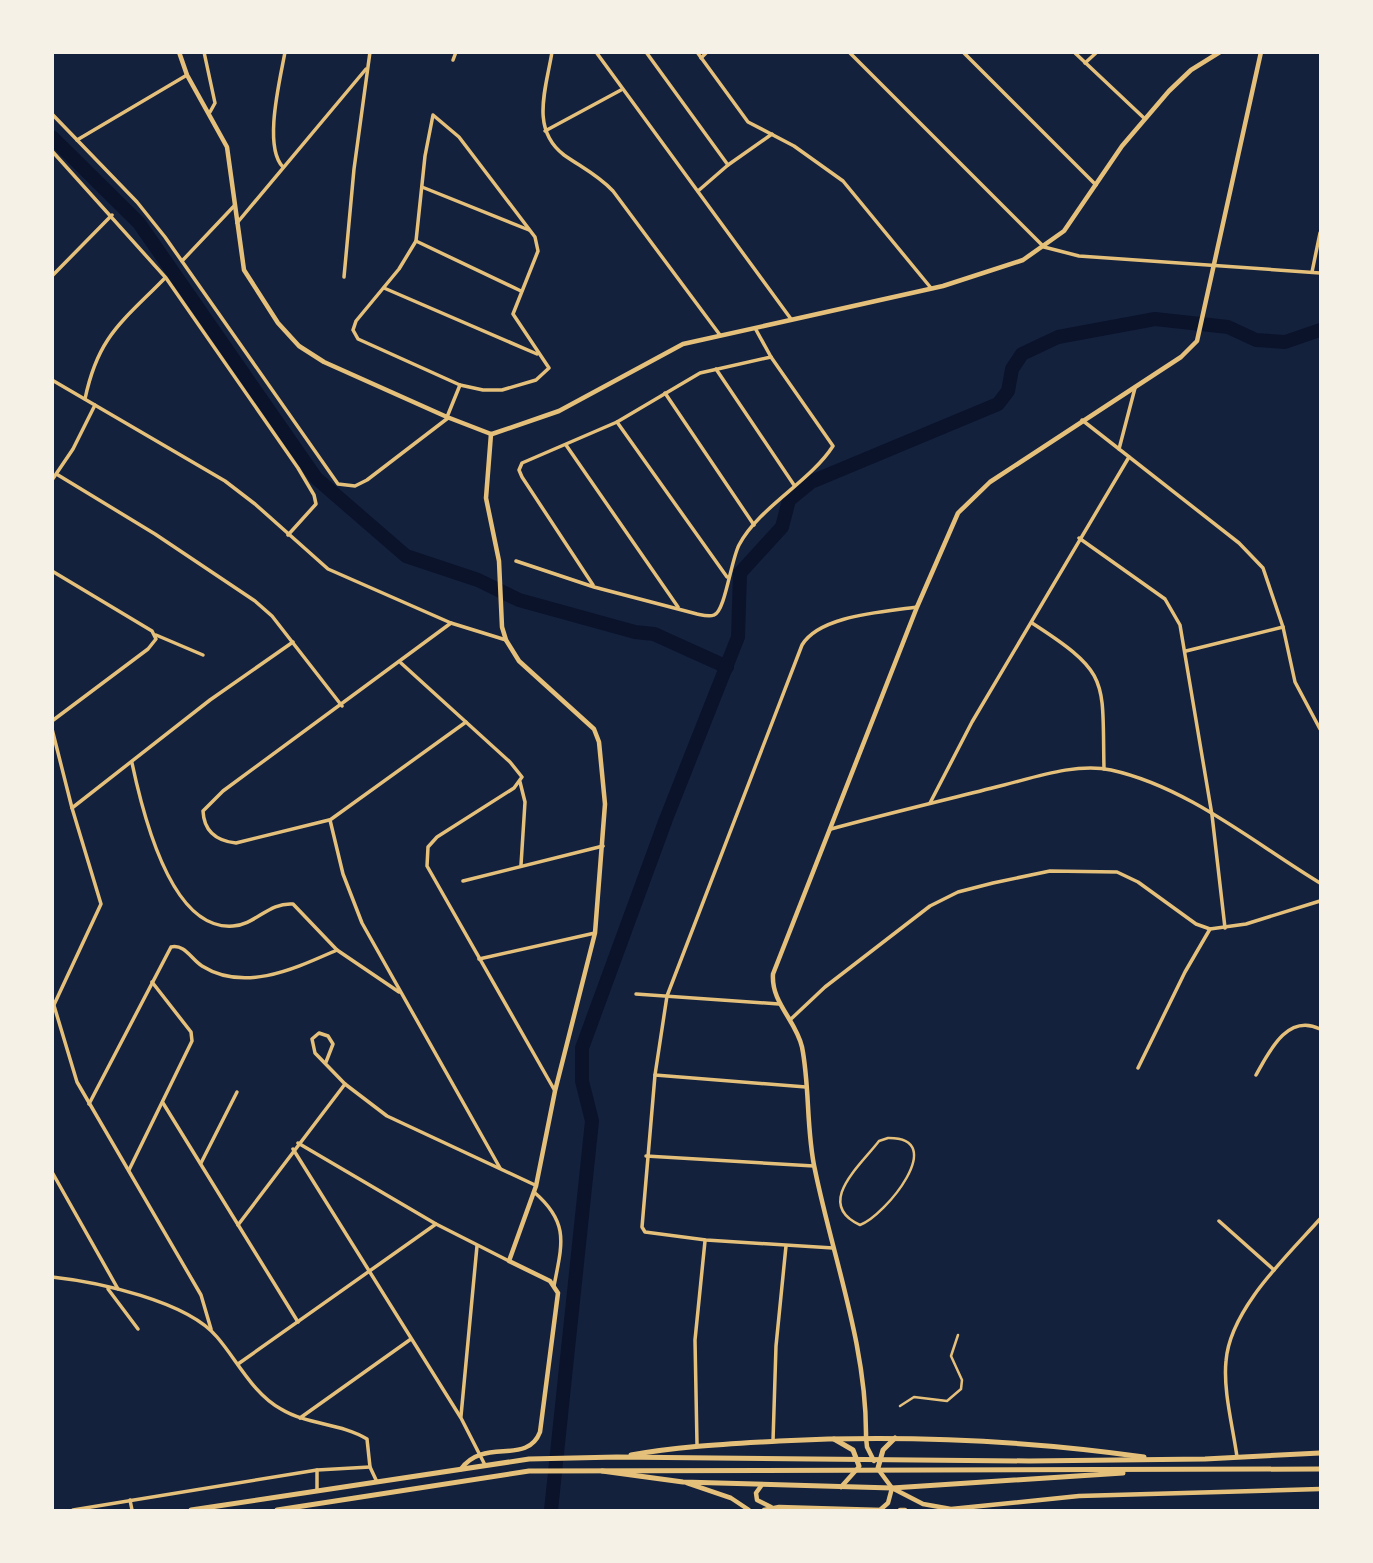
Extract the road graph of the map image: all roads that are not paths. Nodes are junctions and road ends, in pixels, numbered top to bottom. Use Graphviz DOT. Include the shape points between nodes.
graph roads {
  1 [pos="179,52"];
  2 [pos="204,52"];
  3 [pos="285,52"];
  4 [pos="370,52"];
  5 [pos="456,52"];
  6 [pos="552,52"];
  7 [pos="596,52"];
  8 [pos="646,52"];
  9 [pos="697,52"];
  10 [pos="707,52"];
  11 [pos="849,52"];
  12 [pos="963,52"];
  13 [pos="1074,52"];
  14 [pos="1097,52"];
  15 [pos="1220,52"];
  16 [pos="1261,52"];
  17 [pos="701,58"];
  18 [pos="453,60"];
  19 [pos="1085,63"];
  20 [pos="367,67"];
  21 [pos="187,75"];
  22 [pos="621,90"];
  23 [pos="210,113"];
  24 [pos="52,114"];
  25 [pos="1144,118"];
  26 [pos="545,131"];
  27 [pos="772,134"];
  28 [pos="77,140"];
  29 [pos="52,151"];
  30 [pos="728,165"];
  31 [pos="283,167"];
  32 [pos="1097,185"];
  33 [pos="422,187"];
  34 [pos="698,191"];
  35 [pos="235,205"];
  36 [pos="112,215"];
  37 [pos="237,223"];
  38 [pos="531,231"];
  39 [pos="1321,233"];
  40 [pos="416,241"];
  41 [pos="1044,247"];
  42 [pos="182,261"];
  43 [pos="1214,264"];
  44 [pos="1312,272"];
  45 [pos="1321,273"];
  46 [pos="52,276"];
  47 [pos="344,277"];
  48 [pos="166,278"];
  49 [pos="384,288"];
  50 [pos="931,288"];
  51 [pos="521,292"];
  52 [pos="792,319"];
  53 [pos="755,328"];
  54 [pos="720,335"];
  55 [pos="539,354"];
  56 [pos="771,357"];
  57 [pos="716,369"];
  58 [pos="52,380"];
  59 [pos="460,385"];
  60 [pos="1135,386"];
  61 [pos="665,393"];
  62 [pos="85,398"];
  63 [pos="95,405"];
  64 [pos="448,418"];
  65 [pos="1082,419"];
  66 [pos="617,422"];
  67 [pos="491,434"];
  68 [pos="566,445"];
  69 [pos="1119,449"];
  70 [pos="1129,457"];
  71 [pos="58,475"];
  72 [pos="52,480"];
  73 [pos="794,485"];
  74 [pos="754,525"];
  75 [pos="288,535"];
  76 [pos="1079,538"];
  77 [pos="516,561"];
  78 [pos="52,571"];
  79 [pos="727,577"];
  80 [pos="594,587"];
  81 [pos="917,607"];
  82 [pos="680,608"];
  83 [pos="451,623"];
  84 [pos="1032,623"];
  85 [pos="1283,627"];
  86 [pos="154,633"];
  87 [pos="506,640"];
  88 [pos="293,642"];
  89 [pos="1186,651"];
  90 [pos="203,655"];
  91 [pos="401,663"];
  92 [pos="342,706"];
  93 [pos="52,721"];
  94 [pos="466,722"];
  95 [pos="52,729"];
  96 [pos="1321,729"];
  97 [pos="132,763"];
  98 [pos="1104,769"];
  99 [pos="520,782"];
  100 [pos="930,803"];
  101 [pos="72,808"];
  102 [pos="1212,815"];
  103 [pos="330,820"];
  104 [pos="831,829"];
  105 [pos="604,846"];
  106 [pos="521,865"];
  107 [pos="463,881"];
  108 [pos="1321,883"];
  109 [pos="1321,901"];
  110 [pos="1225,928"];
  111 [pos="1210,929"];
  112 [pos="595,933"];
  113 [pos="337,950"];
  114 [pos="479,960"];
  115 [pos="152,982"];
  116 [pos="401,993"];
  117 [pos="636,994"];
  118 [pos="667,996"];
  119 [pos="52,999"];
  120 [pos="779,1004"];
  121 [pos="53,1007"];
  122 [pos="791,1019"];
  123 [pos="1321,1029"];
  124 [pos="326,1062"];
  125 [pos="1138,1068"];
  126 [pos="655,1075"];
  127 [pos="1256,1075"];
  128 [pos="345,1084"];
  129 [pos="806,1087"];
  130 [pos="555,1091"];
  131 [pos="237,1092"];
  132 [pos="89,1104"];
  133 [pos="163,1104"];
  134 [pos="298,1143"];
  135 [pos="293,1149"];
  136 [pos="646,1156"];
  137 [pos="201,1163"];
  138 [pos="814,1166"];
  139 [pos="500,1168"];
  140 [pos="129,1170"];
  141 [pos="52,1172"];
  142 [pos="910,1175"];
  143 [pos="536,1186"];
  144 [pos="534,1192"];
  145 [pos="1321,1219"];
  146 [pos="1219,1221"];
  147 [pos="436,1224"];
  148 [pos="238,1225"];
  149 [pos="706,1240"];
  150 [pos="477,1245"];
  151 [pos="786,1246"];
  152 [pos="833,1248"];
  153 [pos="509,1261"];
  154 [pos="1274,1270"];
  155 [pos="370,1273"];
  156 [pos="52,1277"];
  157 [pos="554,1286"];
  158 [pos="108,1288"];
  159 [pos="118,1290"];
  160 [pos="298,1322"];
  161 [pos="138,1329"];
  162 [pos="212,1331"];
  163 [pos="958,1335"];
  164 [pos="411,1339"];
  165 [pos="238,1364"];
  166 [pos="900,1406"];
  167 [pos="300,1418"];
  168 [pos="461,1418"];
  169 [pos="866,1437"];
  170 [pos="833,1438"];
  171 [pos="895,1438"];
  172 [pos="773,1441"];
  173 [pos="697,1444"];
  174 [pos="867,1447"];
  175 [pos="478,1453"];
  176 [pos="1321,1453"];
  177 [pos="617,1457"];
  178 [pos="1237,1458"];
  179 [pos="1165,1460"];
  180 [pos="485,1465"];
  181 [pos="859,1466"];
  182 [pos="370,1467"];
  183 [pos="878,1468"];
  184 [pos="461,1469"];
  185 [pos="592,1469"];
  186 [pos="1321,1469"];
  187 [pos="317,1470"];
  188 [pos="1162,1470"];
  189 [pos="377,1482"];
  190 [pos="683,1482"];
  191 [pos="761,1486"];
  192 [pos="840,1488"];
  193 [pos="892,1489"];
  194 [pos="1321,1489"];
  195 [pos="317,1490"];
  196 [pos="130,1500"];
  197 [pos="771,1509"];
  198 [pos="73,1510"];
  199 [pos="132,1510"];
  200 [pos="191,1510"];
  201 [pos="277,1510"];
  202 [pos="749,1510"];
  203 [pos="764,1510"];
  204 [pos="881,1510"];
  205 [pos="951,1510"];
  1 -- 21 [label="street"];
  2 -- 23 [label="street" via="215,103"];
  3 -- 31 [label="street" via="274,130 275,158"];
  4 -- 20 [label="street"];
  5 -- 18 [label="street"];
  6 -- 26 [label="street" via="542,117"];
  7 -- 22 [label="street"];
  8 -- 30 [label="street"];
  9 -- 17 [label="street"];
  10 -- 17 [label="street"];
  11 -- 41 [label="street"];
  12 -- 32 [label="street"];
  13 -- 19 [label="street"];
  14 -- 19 [label="street"];
  15 -- 25 [label="street" via="1181,78"];
  16 -- 43 [label="street"];
  17 -- 27 [label="street" via="744,118"];
  19 -- 25 [label="street"];
  20 -- 31 [label="street"];
  20 -- 47 [label="street"];
  21 -- 23 [label="street"];
  21 -- 28 [label="street"];
  22 -- 26 [label="street"];
  22 -- 34 [label="street"];
  23 -- 35 [label="street" via="227,147"];
  24 -- 28 [label="street"];
  25 -- 32 [label="street"];
  26 -- 54 [label="street" via="564,155 613,191"];
  27 -- 30 [label="street"];
  27 -- 50 [label="street" via="843,181"];
  28 -- 42 [label="street" via="137,202"];
  29 -- 36 [label="street"];
  30 -- 34 [label="street"];
  31 -- 37 [label="street"];
  32 -- 41 [label="street" via="1072,222"];
  33 -- 38 [label="street"];
  33 -- 38 [label="street" via="433,115 460,137"];
  33 -- 40 [label="street"];
  34 -- 52 [label="street"];
  35 -- 37 [label="street"];
  35 -- 42 [label="street"];
  36 -- 46 [label="street"];
  36 -- 48 [label="street"];
  37 -- 64 [label="street" via="244,270 278,324 299,346 321,361"];
  38 -- 51 [label="street" via="538,251"];
  39 -- 44 [label="street"];
  40 -- 49 [label="street"];
  40 -- 51 [label="street"];
  41 -- 43 [label="street" via="1079,256"];
  41 -- 50 [label="street" via="1010,265"];
  42 -- 64 [label="street" via="338,484 355,486 367,480"];
  43 -- 44 [label="street"];
  43 -- 60 [label="street" via="1200,331 1188,351"];
  44 -- 45 [label="street"];
  48 -- 62 [label="street" via="104,343"];
  48 -- 75 [label="street" via="314,495 313,509"];
  49 -- 55 [label="street"];
  49 -- 59 [label="street" via="356,321 355,335"];
  50 -- 52 [label="street"];
  51 -- 55 [label="street" via="513,314"];
  52 -- 53 [label="street"];
  53 -- 54 [label="street"];
  53 -- 56 [label="street"];
  54 -- 67 [label="street" via="675,347 559,411"];
  55 -- 59 [label="street" via="549,368 536,380 502,390"];
  56 -- 57 [label="street"];
  56 -- 73 [label="street" via="833,446"];
  57 -- 61 [label="street"];
  57 -- 73 [label="street"];
  58 -- 62 [label="street"];
  59 -- 64 [label="street"];
  60 -- 65 [label="street"];
  60 -- 69 [label="street"];
  61 -- 66 [label="street"];
  61 -- 74 [label="street"];
  62 -- 63 [label="street"];
  63 -- 71 [label="street"];
  63 -- 75 [label="street" via="225,481"];
  64 -- 67 [label="street"];
  65 -- 69 [label="street"];
  65 -- 81 [label="street" via="989,482 966,503 949,529"];
  66 -- 68 [label="street"];
  66 -- 79 [label="street"];
  67 -- 87 [label="street" via="486,498"];
  68 -- 80 [label="street" via="525,460 519,470"];
  68 -- 82 [label="street"];
  69 -- 70 [label="street"];
  70 -- 76 [label="street"];
  70 -- 85 [label="street" via="1253,555 1268,578"];
  71 -- 72 [label="street"];
  71 -- 88 [label="street" via="238,588 272,616"];
  73 -- 74 [label="street"];
  74 -- 79 [label="street" via="738,546"];
  75 -- 83 [label="street" via="328,569"];
  76 -- 84 [label="street"];
  76 -- 89 [label="street" via="1165,600 1180,625"];
  77 -- 80 [label="street"];
  78 -- 86 [label="street"];
  79 -- 82 [label="street" via="724,603 715,615"];
  80 -- 82 [label="street"];
  81 -- 104 [label="street"];
  81 -- 118 [label="street" via="831,624 805,640"];
  83 -- 87 [label="street"];
  83 -- 91 [label="street"];
  84 -- 98 [label="street" via="1077,654 1097,677 1102,693"];
  84 -- 100 [label="street"];
  85 -- 89 [label="street"];
  85 -- 96 [label="street" via="1295,682"];
  86 -- 90 [label="street"];
  86 -- 93 [label="street" via="155,642 148,649"];
  87 -- 105 [label="street" via="519,661 594,729 604,785"];
  88 -- 92 [label="street"];
  88 -- 97 [label="street"];
  89 -- 102 [label="street"];
  91 -- 92 [label="street"];
  91 -- 94 [label="street"];
  92 -- 103 [label="street" via="223,791 203,811 207,829 222,842 236,843"];
  94 -- 99 [label="street" via="519,772"];
  94 -- 103 [label="street"];
  95 -- 101 [label="street"];
  97 -- 101 [label="street"];
  97 -- 113 [label="street" via="153,840 192,911 213,924 237,926 276,905 293,904"];
  98 -- 100 [label="street" via="1060,773"];
  98 -- 102 [label="street" via="1155,785"];
  99 -- 106 [label="street" via="525,802"];
  99 -- 114 [label="street" via="437,837 426,855 439,892"];
  100 -- 104 [label="street"];
  101 -- 121 [label="street" via="100,898"];
  102 -- 108 [label="street"];
  102 -- 110 [label="street"];
  103 -- 116 [label="street" via="343,874 362,923"];
  104 -- 120 [label="street" via="773,974"];
  105 -- 106 [label="street"];
  105 -- 112 [label="street"];
  106 -- 107 [label="street"];
  109 -- 110 [label="street"];
  110 -- 111 [label="street"];
  111 -- 122 [label="street" via="1117,872 1050,871 993,883 958,892 930,906"];
  111 -- 125 [label="street"];
  112 -- 114 [label="street"];
  112 -- 130 [label="street"];
  113 -- 115 [label="street" via="258,978 202,966 178,946 168,950"];
  113 -- 116 [label="street"];
  114 -- 130 [label="street"];
  115 -- 132 [label="street"];
  115 -- 133 [label="street" via="192,1035 190,1051"];
  116 -- 139 [label="street"];
  117 -- 118 [label="street"];
  118 -- 120 [label="street"];
  118 -- 126 [label="street"];
  119 -- 121 [label="street"];
  120 -- 122 [label="street"];
  121 -- 132 [label="street" via="73,1072"];
  122 -- 129 [label="street" via="802,1046"];
  123 -- 127 [label="street" via="1299,1025 1285,1032"];
  124 -- 124 [label="street" via="312,1048 313,1036 319,1032 333,1044"];
  124 -- 128 [label="street"];
  126 -- 129 [label="street"];
  126 -- 136 [label="street"];
  128 -- 134 [label="street"];
  128 -- 139 [label="street" via="392,1120"];
  129 -- 138 [label="street"];
  130 -- 143 [label="street"];
  131 -- 137 [label="street"];
  132 -- 140 [label="street"];
  133 -- 137 [label="street"];
  133 -- 140 [label="street"];
  134 -- 135 [label="street"];
  134 -- 147 [label="street"];
  135 -- 148 [label="street"];
  135 -- 155 [label="street"];
  136 -- 138 [label="street"];
  136 -- 149 [label="street" via="642,1227 648,1233"];
  137 -- 148 [label="street"];
  138 -- 152 [label="street"];
  139 -- 143 [label="street"];
  140 -- 162 [label="street" via="201,1295"];
  141 -- 159 [label="street"];
  142 -- 142 [label="street" via="873,1220 860,1225 841,1210 844,1186 879,1141 900,1138 907,1143 914,1152"];
  143 -- 144 [label="street"];
  144 -- 153 [label="street"];
  144 -- 157 [label="street" via="562,1229"];
  145 -- 154 [label="street"];
  146 -- 154 [label="street"];
  147 -- 150 [label="street"];
  147 -- 155 [label="street"];
  148 -- 160 [label="street"];
  149 -- 151 [label="street"];
  149 -- 173 [label="street" via="695,1340"];
  150 -- 153 [label="street"];
  150 -- 168 [label="street"];
  151 -- 152 [label="street"];
  151 -- 172 [label="street"];
  152 -- 169 [label="street" via="858,1356"];
  153 -- 157 [label="street"];
  154 -- 178 [label="street" via="1228,1346 1225,1371"];
  155 -- 160 [label="street"];
  155 -- 164 [label="street"];
  156 -- 158 [label="street"];
  157 -- 175 [label="street" via="558,1300 538,1439 514,1451"];
  158 -- 159 [label="street"];
  158 -- 161 [label="street"];
  159 -- 162 [label="street" via="170,1306"];
  160 -- 165 [label="street"];
  162 -- 165 [label="street"];
  163 -- 166 [label="street" via="951,1356 962,1380 961,1389 947,1401 914,1397"];
  164 -- 167 [label="street"];
  164 -- 168 [label="street"];
  165 -- 167 [label="street" via="267,1399"];
  167 -- 182 [label="street" via="367,1439"];
  168 -- 175 [label="street"];
  169 -- 170 [label="highway"];
  169 -- 171 [label="highway"];
  169 -- 174 [label="street"];
  170 -- 172 [label="highway"];
  170 -- 181 [label="highway" via="853,1450"];
  171 -- 179 [label="highway" via="1056,1445"];
  171 -- 183 [label="highway" via="883,1450"];
  172 -- 173 [label="highway"];
  173 -- 177 [label="highway"];
  174 -- 181 [label="street"];
  174 -- 183 [label="street"];
  175 -- 180 [label="street"];
  175 -- 184 [label="street"];
  176 -- 178 [label="highway"];
  177 -- 179 [label="highway"];
  177 -- 180 [label="highway"];
  178 -- 179 [label="highway"];
  180 -- 184 [label="highway"];
  181 -- 192 [label="street"];
  182 -- 187 [label="street"];
  182 -- 189 [label="street"];
  183 -- 193 [label="street"];
  184 -- 189 [label="highway"];
  185 -- 188 [label="highway"];
  185 -- 190 [label="highway"];
  185 -- 201 [label="highway" via="529,1471"];
  186 -- 188 [label="highway"];
  187 -- 195 [label="street"];
  187 -- 196 [label="street"];
  188 -- 193 [label="highway"];
  189 -- 195 [label="highway"];
  190 -- 191 [label="highway"];
  190 -- 202 [label="street"];
  191 -- 192 [label="highway"];
  191 -- 197 [label="street" via="757,1500"];
  192 -- 193 [label="highway"];
  193 -- 204 [label="street"];
  193 -- 205 [label="street" via="923,1504"];
  194 -- 205 [label="street" via="1079,1496"];
  195 -- 200 [label="highway"];
  196 -- 198 [label="street"];
  196 -- 199 [label="street"];
  197 -- 203 [label="street"];
  197 -- 204 [label="street"];
}
